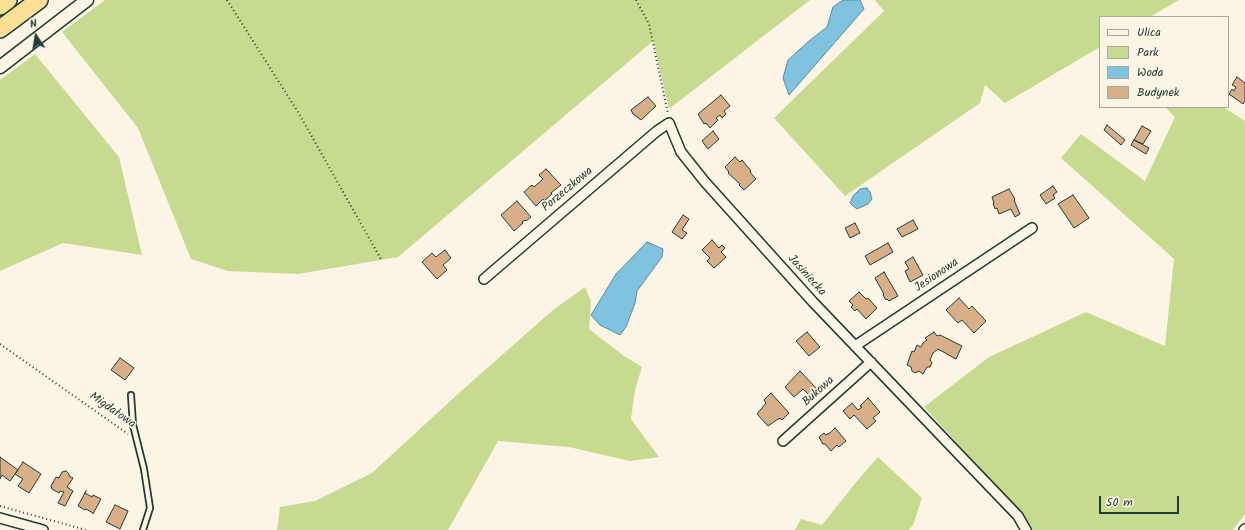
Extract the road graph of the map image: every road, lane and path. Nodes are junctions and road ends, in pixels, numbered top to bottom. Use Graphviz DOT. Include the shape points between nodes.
graph roads {
  1 [pos="8,0"];
  2 [pos="39,0"];
  3 [pos="87,0"];
  4 [pos="227,0"];
  5 [pos="636,0"];
  6 [pos="0,6"];
  7 [pos="0,29"];
  8 [pos="0,67"];
  9 [pos="670,122"];
  10 [pos="1032,228"];
  11 [pos="382,261"];
  12 [pos="484,278"];
  13 [pos="0,344"];
  14 [pos="855,346"];
  15 [pos="871,362"];
  16 [pos="131,395"];
  17 [pos="137,441"];
  18 [pos="783,441"];
  19 [pos="0,506"];
  20 [pos="0,518"];
  21 [pos="43,530"];
  22 [pos="86,530"];
  23 [pos="143,530"];
  24 [pos="1026,530"];
  1 -- 6 [label="highway"];
  2 -- 7 [label="highway"];
  3 -- 8 [label="street"];
  4 -- 11 [label="path" via="298,112"];
  5 -- 9 [label="path" via="649,24"];
  9 -- 12 [label="street, Porzeczkowa"];
  9 -- 14 [label="street, Jasiniecka" via="680,152"];
  10 -- 14 [label="street, Jesionowa"];
  13 -- 17 [label="path, Migdałowa"];
  14 -- 15 [label="street, Jasiniecka"];
  15 -- 18 [label="street, Bukowa"];
  15 -- 24 [label="street, Jasiniecka" via="1018,516"];
  16 -- 17 [label="lane"];
  17 -- 23 [label="lane, Migdałowa" via="150,508"];
  19 -- 22 [label="path"];
  20 -- 21 [label="street"];
}
